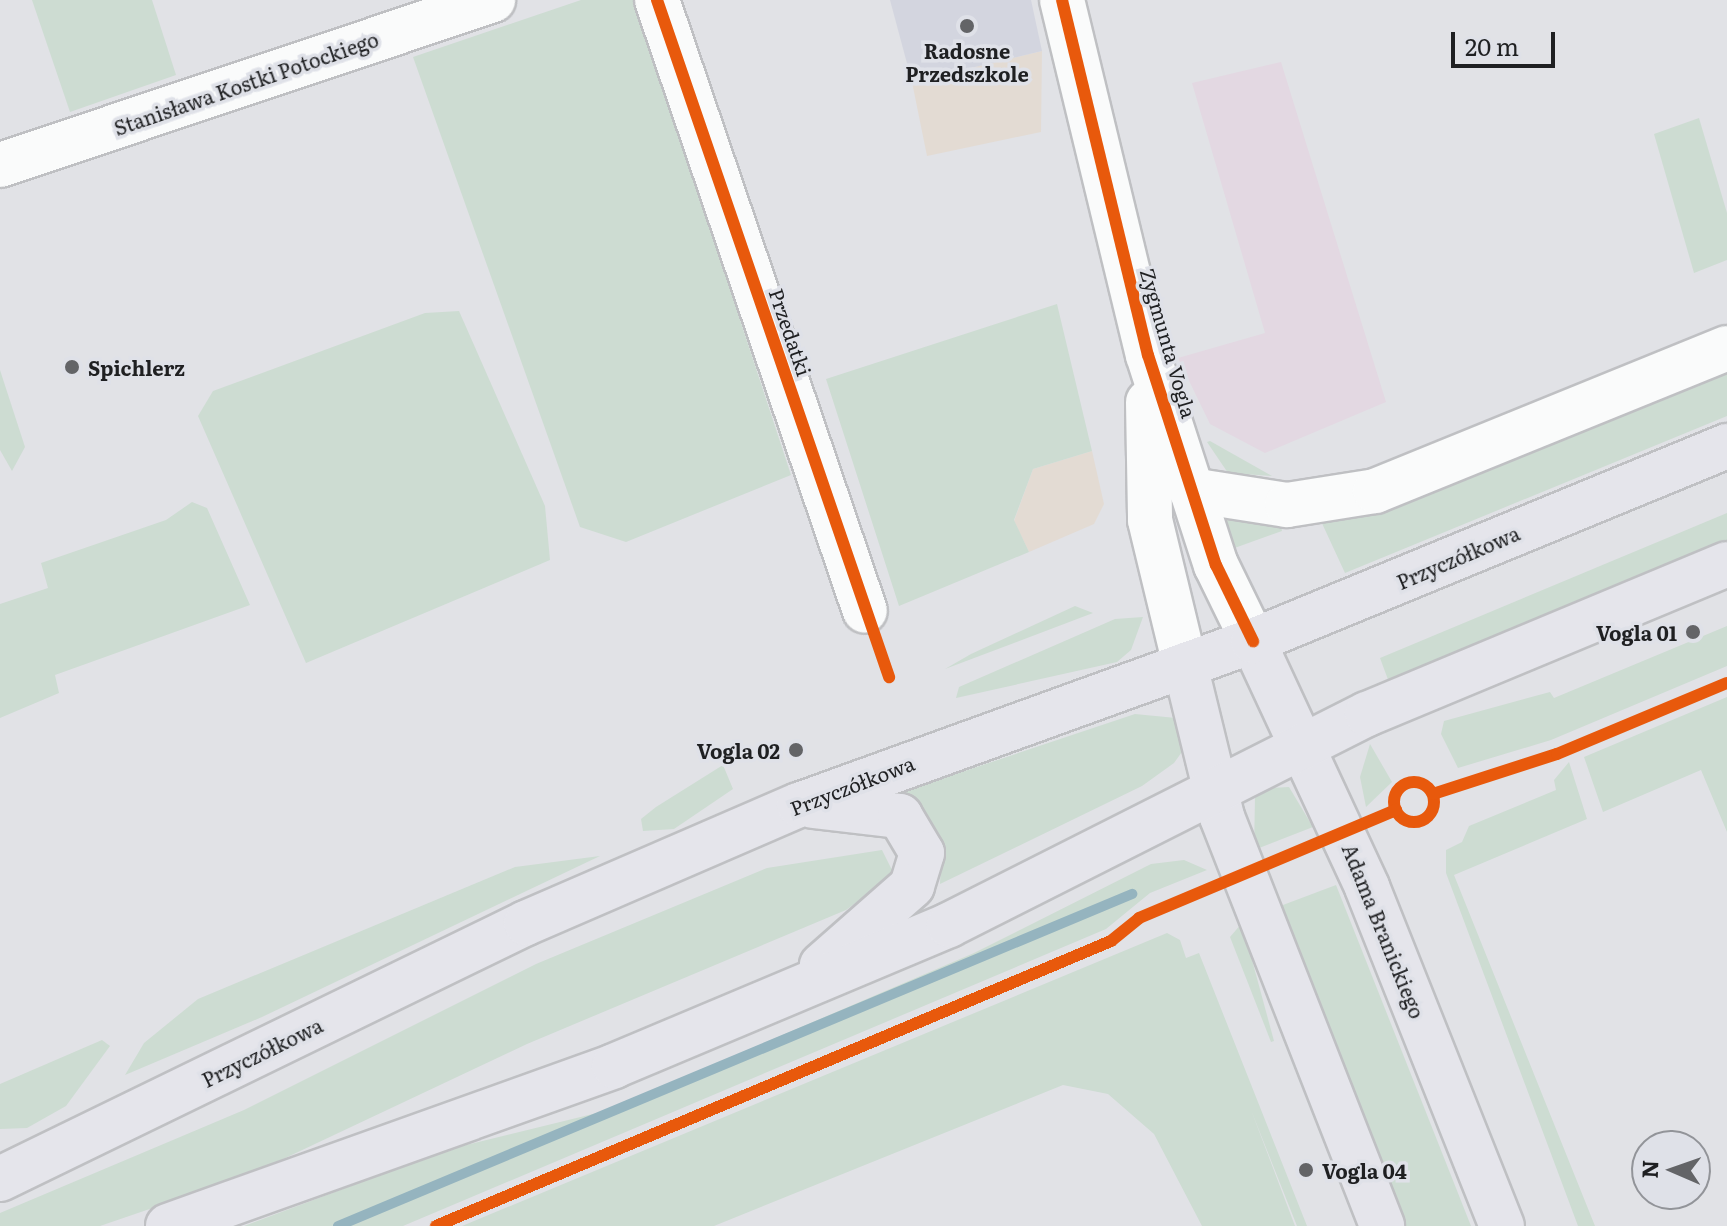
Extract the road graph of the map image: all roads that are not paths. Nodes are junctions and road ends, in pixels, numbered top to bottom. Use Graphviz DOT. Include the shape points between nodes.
graph roads {
  1 [pos="493,0"];
  2 [pos="657,0"];
  3 [pos="1062,0"];
  4 [pos="0,165"];
  5 [pos="1727,348"];
  6 [pos="1148,355"];
  7 [pos="1727,446"];
  8 [pos="1191,490"];
  9 [pos="1727,564"];
  10 [pos="865,611"];
  11 [pos="1253,641"];
  12 [pos="1185,665"];
  13 [pos="1305,744"];
  14 [pos="1215,790"];
  15 [pos="799,805"];
  16 [pos="793,991"];
  17 [pos="0,1179"];
  18 [pos="168,1226"];
  19 [pos="1382,1226"];
  20 [pos="1502,1226"];
  1 -- 4 [label="street, Stanisława Kostki Potockiego"];
  2 -- 10 [label="street, Przedatki"];
  3 -- 6 [label="street, Zygmunta Vogla"];
  5 -- 8 [label="street" via="1375,491 1308,505 1238,503"];
  6 -- 8 [label="street, Zygmunta Vogla"];
  6 -- 12 [label="street, Zygmunta Vogla" via="1150,520"];
  7 -- 11 [label="main road, Przyczółkowa"];
  8 -- 11 [label="street, Zygmunta Vogla"];
  9 -- 13 [label="main road"];
  11 -- 12 [label="main road, Przyczółkowa"];
  11 -- 13 [label="main road, Adama Branickiego"];
  12 -- 14 [label="main road"];
  12 -- 15 [label="main road, Przyczółkowa"];
  13 -- 14 [label="main road"];
  13 -- 20 [label="main road, Adama Branickiego"];
  14 -- 16 [label="main road" via="949,925"];
  14 -- 19 [label="main road"];
  15 -- 16 [label="main road" via="900,816 922,853 912,886"];
  15 -- 17 [label="main road, Przyczółkowa" via="526,923"];
  16 -- 18 [label="main road" via="614,1066"];
}
